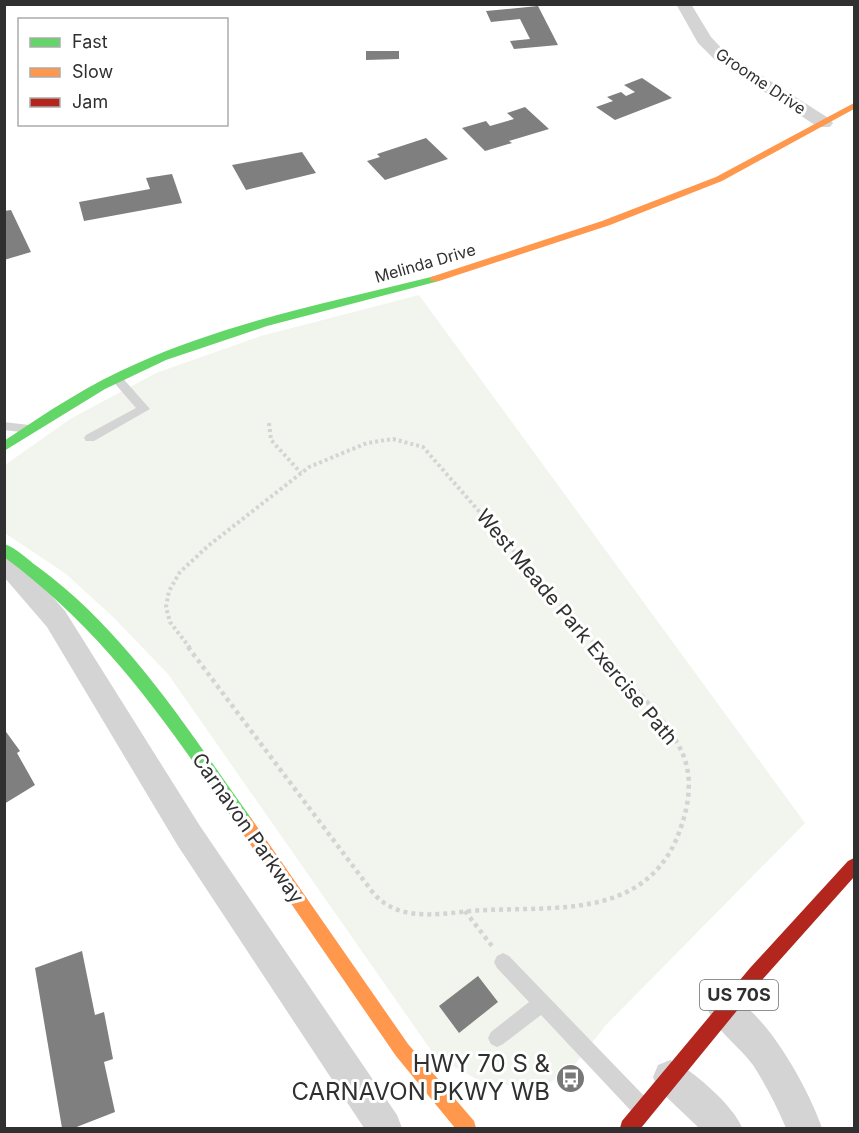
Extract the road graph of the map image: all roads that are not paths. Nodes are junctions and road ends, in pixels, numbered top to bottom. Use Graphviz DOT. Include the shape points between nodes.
graph roads {
  1 [pos="683,4"];
  2 [pos="855,106"];
  3 [pos="824,123"];
  4 [pos="116,378"];
  5 [pos="4,426"];
  6 [pos="29,429"];
  7 [pos="90,438"];
  8 [pos="4,447"];
  9 [pos="4,549"];
  10 [pos="4,559"];
  11 [pos="855,866"];
  12 [pos="503,962"];
  13 [pos="542,1003"];
  14 [pos="725,1010"];
  15 [pos="497,1038"];
  16 [pos="670,1077"];
  17 [pos="643,1109"];
  18 [pos="384,1128"];
  19 [pos="467,1128"];
  20 [pos="629,1128"];
  21 [pos="724,1128"];
  22 [pos="804,1128"];
  1 -- 3 [label="street, Groome Drive" via="704,40 720,56"];
  2 -- 3 [label="street, Melinda Drive"];
  3 -- 4 [label="street, Melinda Drive" via="719,179 606,223 444,276 207,342"];
  4 -- 6 [label="street, Melinda Drive"];
  4 -- 7 [label="lane" via="144,409"];
  5 -- 6 [label="lane"];
  6 -- 8 [label="street, Melinda Drive"];
  9 -- 19 [label="street, Carnavon Parkway" via="57,588 151,687 383,1023 430,1088"];
  10 -- 18 [label="street" via="56,619 189,836"];
  11 -- 14 [label="street, US 70S"];
  12 -- 13 [label="lane"];
  13 -- 15 [label="lane"];
  13 -- 17 [label="lane"];
  14 -- 16 [label="street, US 70S"];
  14 -- 22 [label="street" via="764,1052"];
  16 -- 17 [label="street, US 70S"];
  16 -- 21 [label="street"];
  17 -- 20 [label="street, US 70S"];
}
